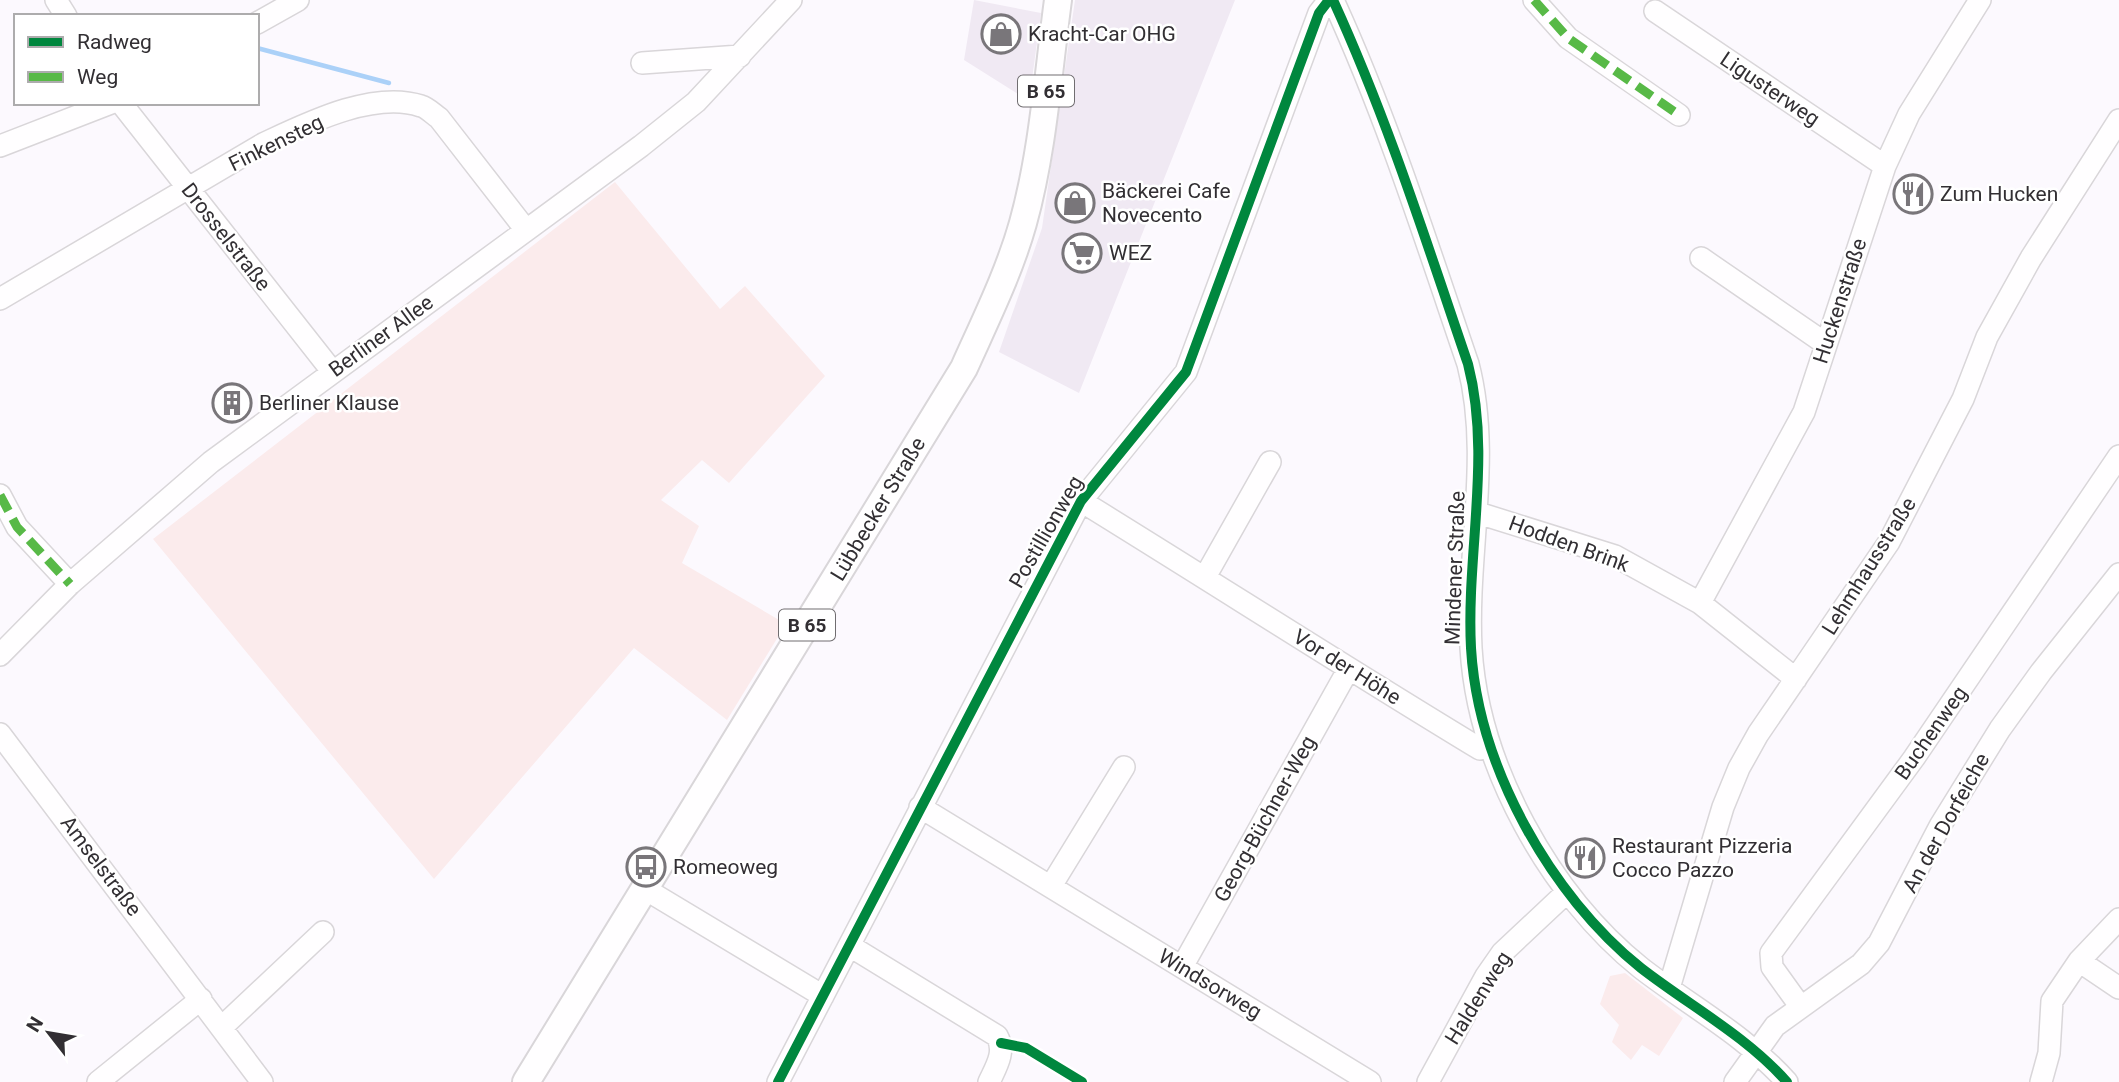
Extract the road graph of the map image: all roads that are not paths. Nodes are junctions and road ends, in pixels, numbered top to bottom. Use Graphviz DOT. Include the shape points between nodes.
graph roads {
  1 [pos="298,0"];
  2 [pos="791,0"];
  3 [pos="1058,0"];
  4 [pos="1331,0"];
  5 [pos="1534,0"];
  6 [pos="1980,0"];
  7 [pos="1656,11"];
  8 [pos="259,22"];
  9 [pos="740,56"];
  10 [pos="642,63"];
  11 [pos="106,105"];
  12 [pos="123,105"];
  13 [pos="1679,115"];
  14 [pos="2119,120"];
  15 [pos="0,146"];
  16 [pos="1885,166"];
  17 [pos="188,189"];
  18 [pos="526,230"];
  19 [pos="1701,258"];
  20 [pos="0,299"];
  21 [pos="1826,344"];
  22 [pos="332,371"];
  23 [pos="2119,456"];
  24 [pos="1270,462"];
  25 [pos="0,495"];
  26 [pos="1081,501"];
  27 [pos="1475,512"];
  28 [pos="2119,574"];
  29 [pos="1205,577"];
  30 [pos="70,584"];
  31 [pos="1700,603"];
  32 [pos="0,655"];
  33 [pos="1348,670"];
  34 [pos="1796,679"];
  35 [pos="0,734"];
  36 [pos="1490,746"];
  37 [pos="1124,767"];
  38 [pos="920,807"];
  39 [pos="1051,886"];
  40 [pos="645,889"];
  41 [pos="1567,892"];
  42 [pos="2119,919"];
  43 [pos="323,932"];
  44 [pos="850,946"];
  45 [pos="2079,961"];
  46 [pos="1182,967"];
  47 [pos="1669,988"];
  48 [pos="2119,988"];
  49 [pos="823,996"];
  50 [pos="201,999"];
  51 [pos="1800,1006"];
  52 [pos="222,1027"];
  53 [pos="1756,1052"];
  54 [pos="98,1082"];
  55 [pos="262,1082"];
  56 [pos="526,1082"];
  57 [pos="778,1082"];
  58 [pos="989,1082"];
  59 [pos="1370,1082"];
  60 [pos="1428,1082"];
  61 [pos="1735,1082"];
  62 [pos="1787,1082"];
  63 [pos="2041,1082"];
  1 -- 8 [label="street"];
  2 -- 9 [label="street, Berliner Allee"];
  3 -- 40 [label="main road, Lübbecker Straße / B 65" via="1039,146 1023,224 964,368"];
  4 -- 26 [label="street, Postillionweg" via="1319,13 1186,372"];
  4 -- 27 [label="street, Mindener Straße" via="1393,146 1468,363 1478,419"];
  5 -- 13 [label="street" via="1568,38"];
  6 -- 16 [label="street, Huckenstraße" via="1909,114"];
  7 -- 16 [label="street, Ligusterweg"];
  9 -- 10 [label="street"];
  9 -- 18 [label="street, Berliner Allee" via="696,102"];
  11 -- 15 [label="street"];
  12 -- 17 [label="street, Drosselstraße"];
  14 -- 34 [label="street, Lehmhausstraße" via="1987,337 1963,399 1889,542"];
  16 -- 21 [label="street, Huckenstraße"];
  17 -- 18 [label="street, Finkensteg" via="304,125 356,108 391,101 408,103 439,118"];
  17 -- 20 [label="street, Finkensteg"];
  17 -- 22 [label="street, Drosselstraße"];
  18 -- 22 [label="street, Berliner Allee"];
  19 -- 21 [label="street"];
  21 -- 31 [label="street, Huckenstraße" via="1804,412"];
  22 -- 30 [label="street, Berliner Allee" via="211,462"];
  23 -- 51 [label="street, Buchenweg" via="1914,758 1771,953 1772,967"];
  24 -- 29 [label="street"];
  25 -- 30 [label="street" via="17,527"];
  26 -- 29 [label="street, Vor der Höhe"];
  26 -- 38 [label="street, Postillionweg"];
  27 -- 31 [label="street, Hodden Brink" via="1615,556"];
  27 -- 36 [label="street, Mindener Straße" via="1472,652"];
  28 -- 51 [label="street, An der Dorfeiche" via="2000,729 1940,826 1879,943 1861,964"];
  29 -- 33 [label="street, Vor der Höhe"];
  30 -- 32 [label="street, Berliner Allee"];
  31 -- 34 [label="street, Hodden Brink"];
  33 -- 36 [label="street, Vor der Höhe" via="1480,749"];
  33 -- 46 [label="street, Georg-Büchner-Weg"];
  34 -- 47 [label="street, Lehmhausstraße" via="1739,768"];
  35 -- 50 [label="street, Amselstraße"];
  36 -- 41 [label="street, Mindener Straße" via="1519,814"];
  37 -- 39 [label="street"];
  38 -- 39 [label="street, Windsorweg"];
  38 -- 44 [label="street, Postillionweg"];
  39 -- 46 [label="street, Windsorweg"];
  40 -- 49 [label="street"];
  40 -- 56 [label="main road, Lübbecker Straße / B 65"];
  41 -- 47 [label="street, Mindener Straße" via="1640,967"];
  41 -- 60 [label="street, Haldenweg" via="1502,953"];
  42 -- 45 [label="street"];
  43 -- 52 [label="street"];
  44 -- 49 [label="street, Postillionweg"];
  44 -- 58 [label="street" via="997,1036 1001,1053"];
  45 -- 48 [label="street"];
  45 -- 63 [label="street" via="2052,1001 2049,1053"];
  46 -- 59 [label="street, Windsorweg"];
  47 -- 53 [label="street, Mindener Straße"];
  49 -- 57 [label="street, Postillionweg"];
  50 -- 52 [label="street, Amselstraße"];
  50 -- 54 [label="street"];
  51 -- 53 [label="street, An der Dorfeiche" via="1775,1026"];
  52 -- 55 [label="street, Amselstraße"];
  53 -- 61 [label="street, An der Dorfeiche"];
  53 -- 62 [label="street, Mindener Straße"];
}
